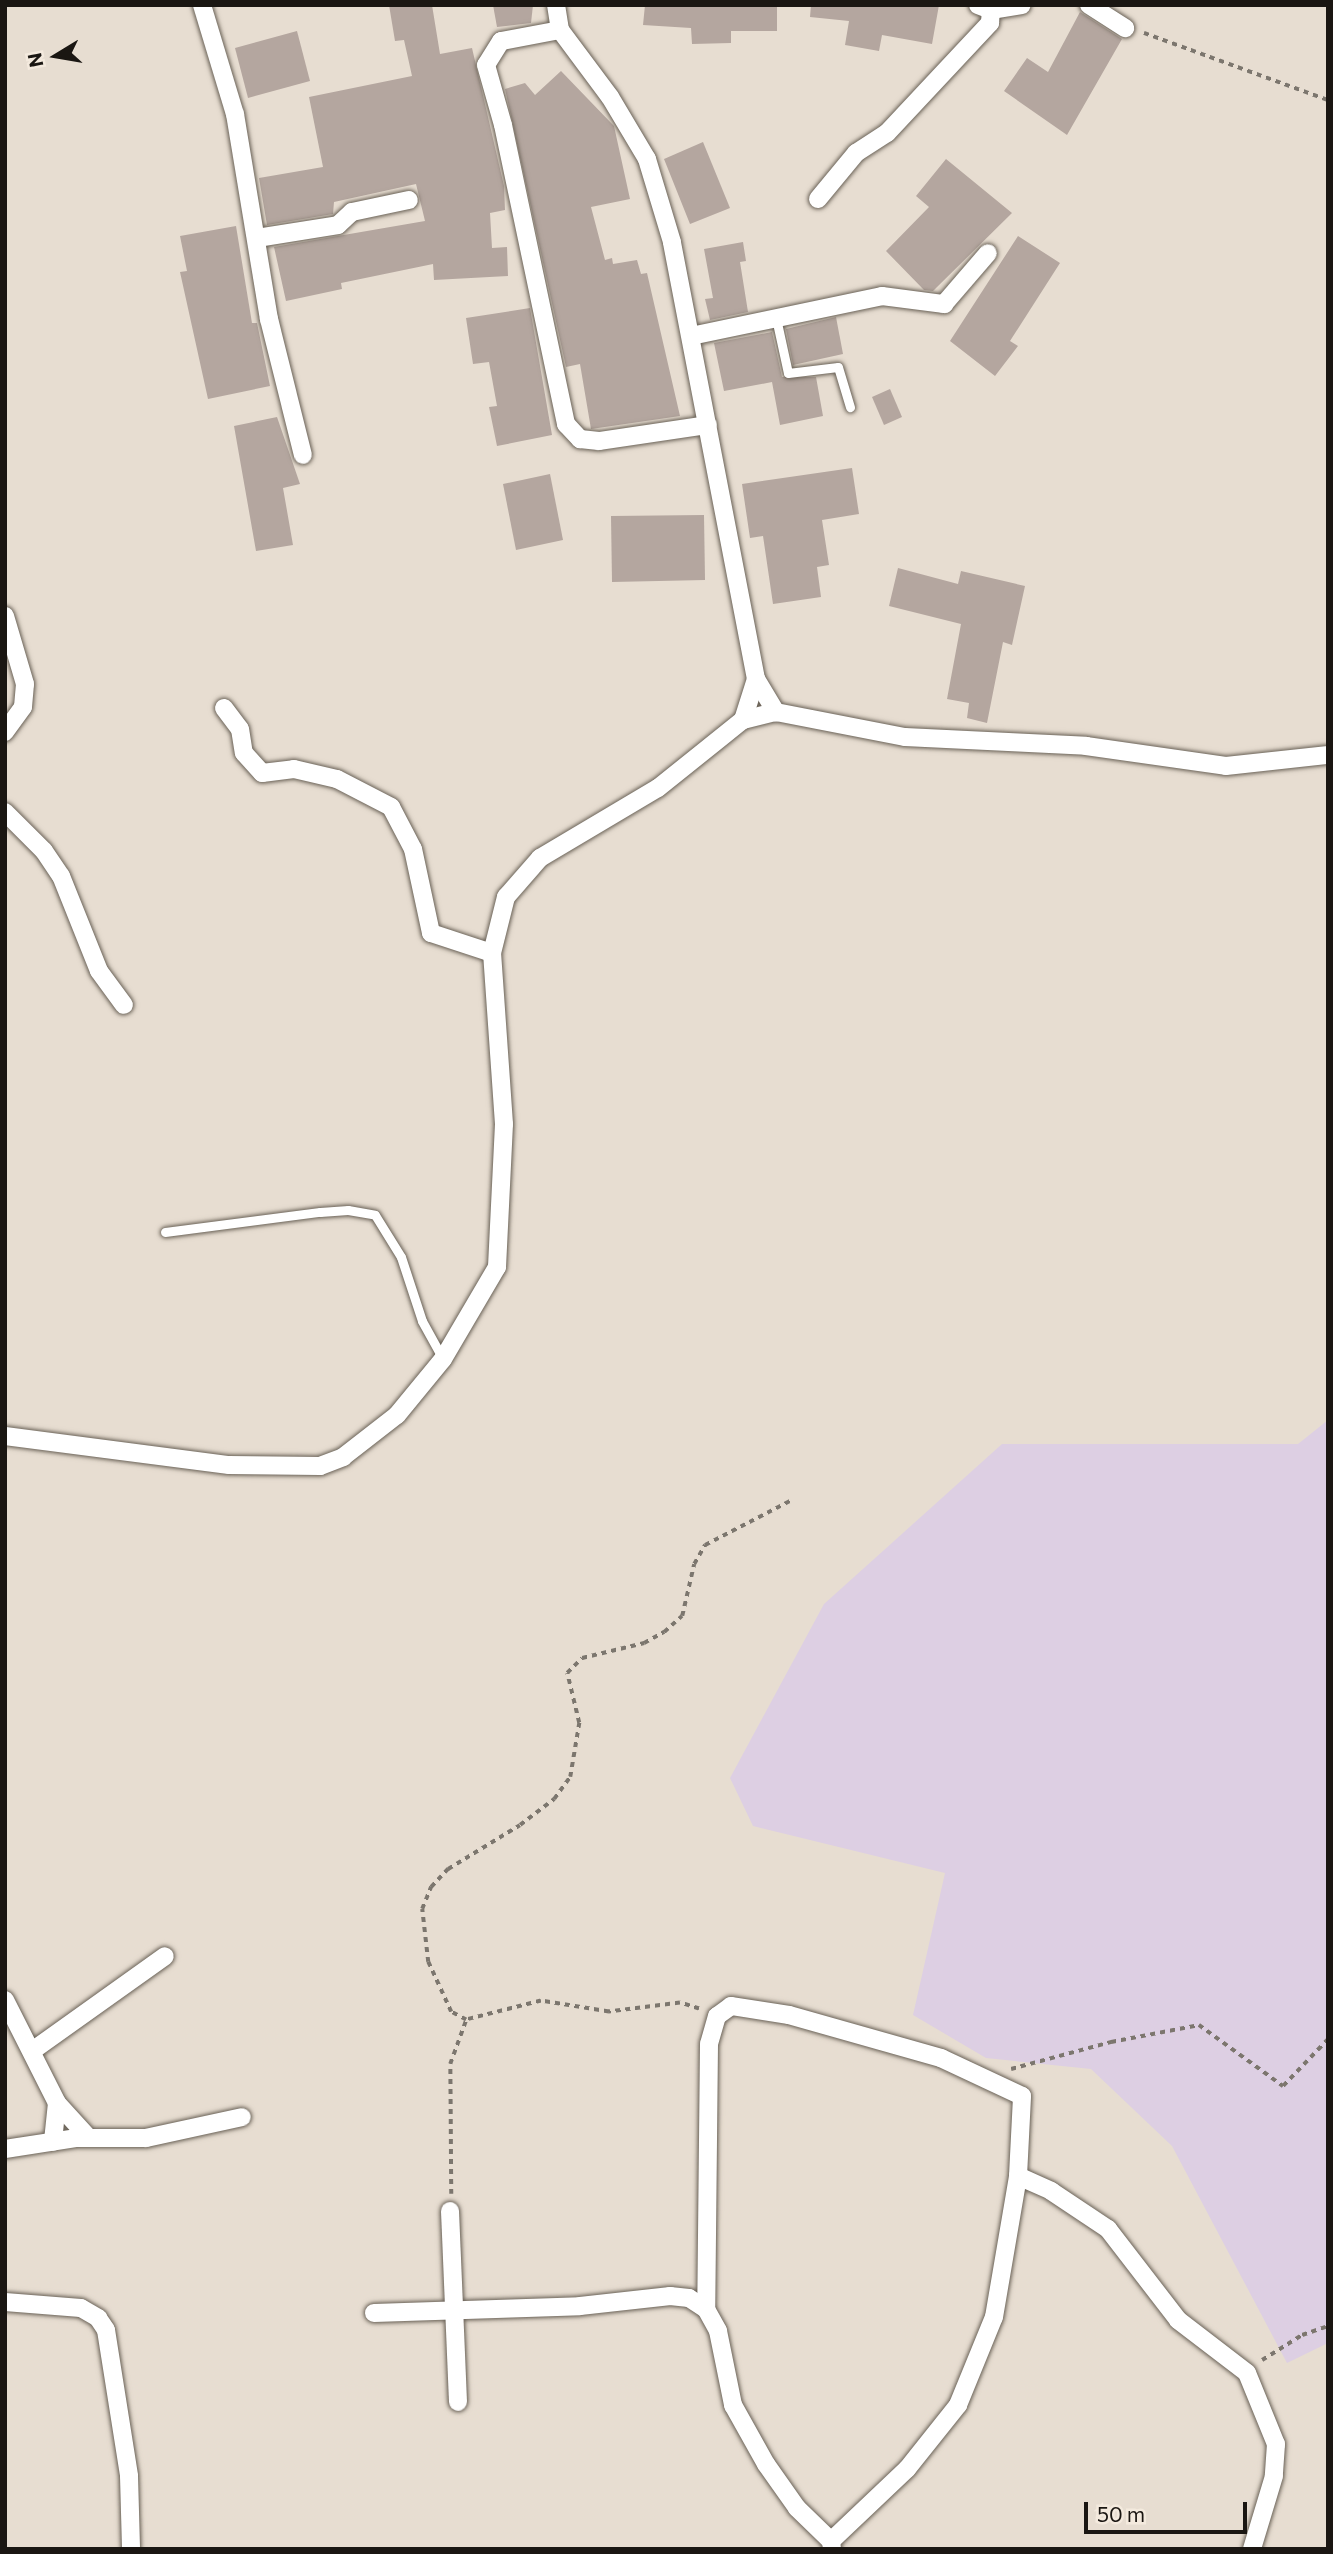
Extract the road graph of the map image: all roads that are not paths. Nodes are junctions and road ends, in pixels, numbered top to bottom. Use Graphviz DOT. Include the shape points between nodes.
graph roads {
  1 [pos="201,5"];
  2 [pos="556,5"];
  3 [pos="1022,5"];
  4 [pos="1089,5"];
  5 [pos="985,8"];
  6 [pos="1125,28"];
  7 [pos="560,30"];
  8 [pos="818,199"];
  9 [pos="409,200"];
  10 [pos="257,238"];
  11 [pos="988,253"];
  12 [pos="776,318"];
  13 [pos="691,337"];
  14 [pos="850,407"];
  15 [pos="708,425"];
  16 [pos="303,455"];
  17 [pos="5,616"];
  18 [pos="756,679"];
  19 [pos="224,708"];
  20 [pos="776,712"];
  21 [pos="743,720"];
  22 [pos="5,732"];
  23 [pos="1328,755"];
  24 [pos="5,812"];
  25 [pos="492,953"];
  26 [pos="124,1004"];
  27 [pos="165,1232"];
  28 [pos="443,1359"];
  29 [pos="5,1436"];
  30 [pos="165,1956"];
  31 [pos="5,2000"];
  32 [pos="32,2051"];
  33 [pos="57,2103"];
  34 [pos="242,2117"];
  35 [pos="89,2138"];
  36 [pos="53,2142"];
  37 [pos="5,2149"];
  38 [pos="1018,2176"];
  39 [pos="450,2211"];
  40 [pos="5,2302"];
  41 [pos="706,2309"];
  42 [pos="454,2311"];
  43 [pos="374,2314"];
  44 [pos="458,2402"];
  45 [pos="832,2545"];
  46 [pos="131,2549"];
  47 [pos="1252,2549"];
  1 -- 10 [label="street" via="235,114"];
  2 -- 7 [label="street"];
  3 -- 5 [label="street"];
  4 -- 6 [label="street"];
  5 -- 8 [label="street" via="990,23 887,133 856,153"];
  7 -- 13 [label="street" via="610,97 647,159 672,242"];
  7 -- 15 [label="street" via="501,41 486,65 503,125 566,424 580,439 599,441"];
  9 -- 10 [label="street" via="352,212 338,225"];
  10 -- 16 [label="street" via="269,320"];
  11 -- 12 [label="street" via="944,304 882,296"];
  12 -- 13 [label="street"];
  12 -- 14 [label="lane" via="789,373 838,367"];
  13 -- 15 [label="street"];
  15 -- 18 [label="street"];
  17 -- 22 [label="street" via="25,684 23,707"];
  18 -- 20 [label="street"];
  18 -- 21 [label="street"];
  19 -- 25 [label="street" via="240,729 244,753 262,773 294,769 337,779 391,807 412,849 431,933"];
  20 -- 21 [label="street"];
  20 -- 23 [label="street" via="905,737 1086,746 1208,765"];
  21 -- 25 [label="street" via="658,788 540,858 506,897"];
  24 -- 26 [label="street" via="30,835 61,876 94,962"];
  25 -- 28 [label="street" via="503,1124 497,1267"];
  27 -- 28 [label="lane" via="334,1211 374,1215 401,1258 418,1310"];
  28 -- 29 [label="street" via="397,1415 343,1457 320,1466 229,1465"];
  30 -- 32 [label="street"];
  31 -- 32 [label="street"];
  32 -- 33 [label="street"];
  33 -- 35 [label="street"];
  33 -- 36 [label="street"];
  34 -- 35 [label="street" via="146,2138"];
  35 -- 36 [label="street"];
  36 -- 37 [label="street"];
  38 -- 41 [label="street" via="1022,2096 941,2058 789,2014 731,2007 717,2016 706,2085"];
  38 -- 45 [label="street" via="994,2317 958,2405 907,2469"];
  38 -- 47 [label="street" via="1051,2191 1108,2229 1178,2320 1247,2373 1276,2444 1274,2476"];
  39 -- 42 [label="street"];
  40 -- 46 [label="street" via="81,2308 98,2318 106,2330 128,2476"];
  41 -- 42 [label="street" via="689,2298 670,2296"];
  41 -- 45 [label="street" via="718,2331 733,2405 797,2508"];
  42 -- 43 [label="street"];
  42 -- 44 [label="street"];
}
